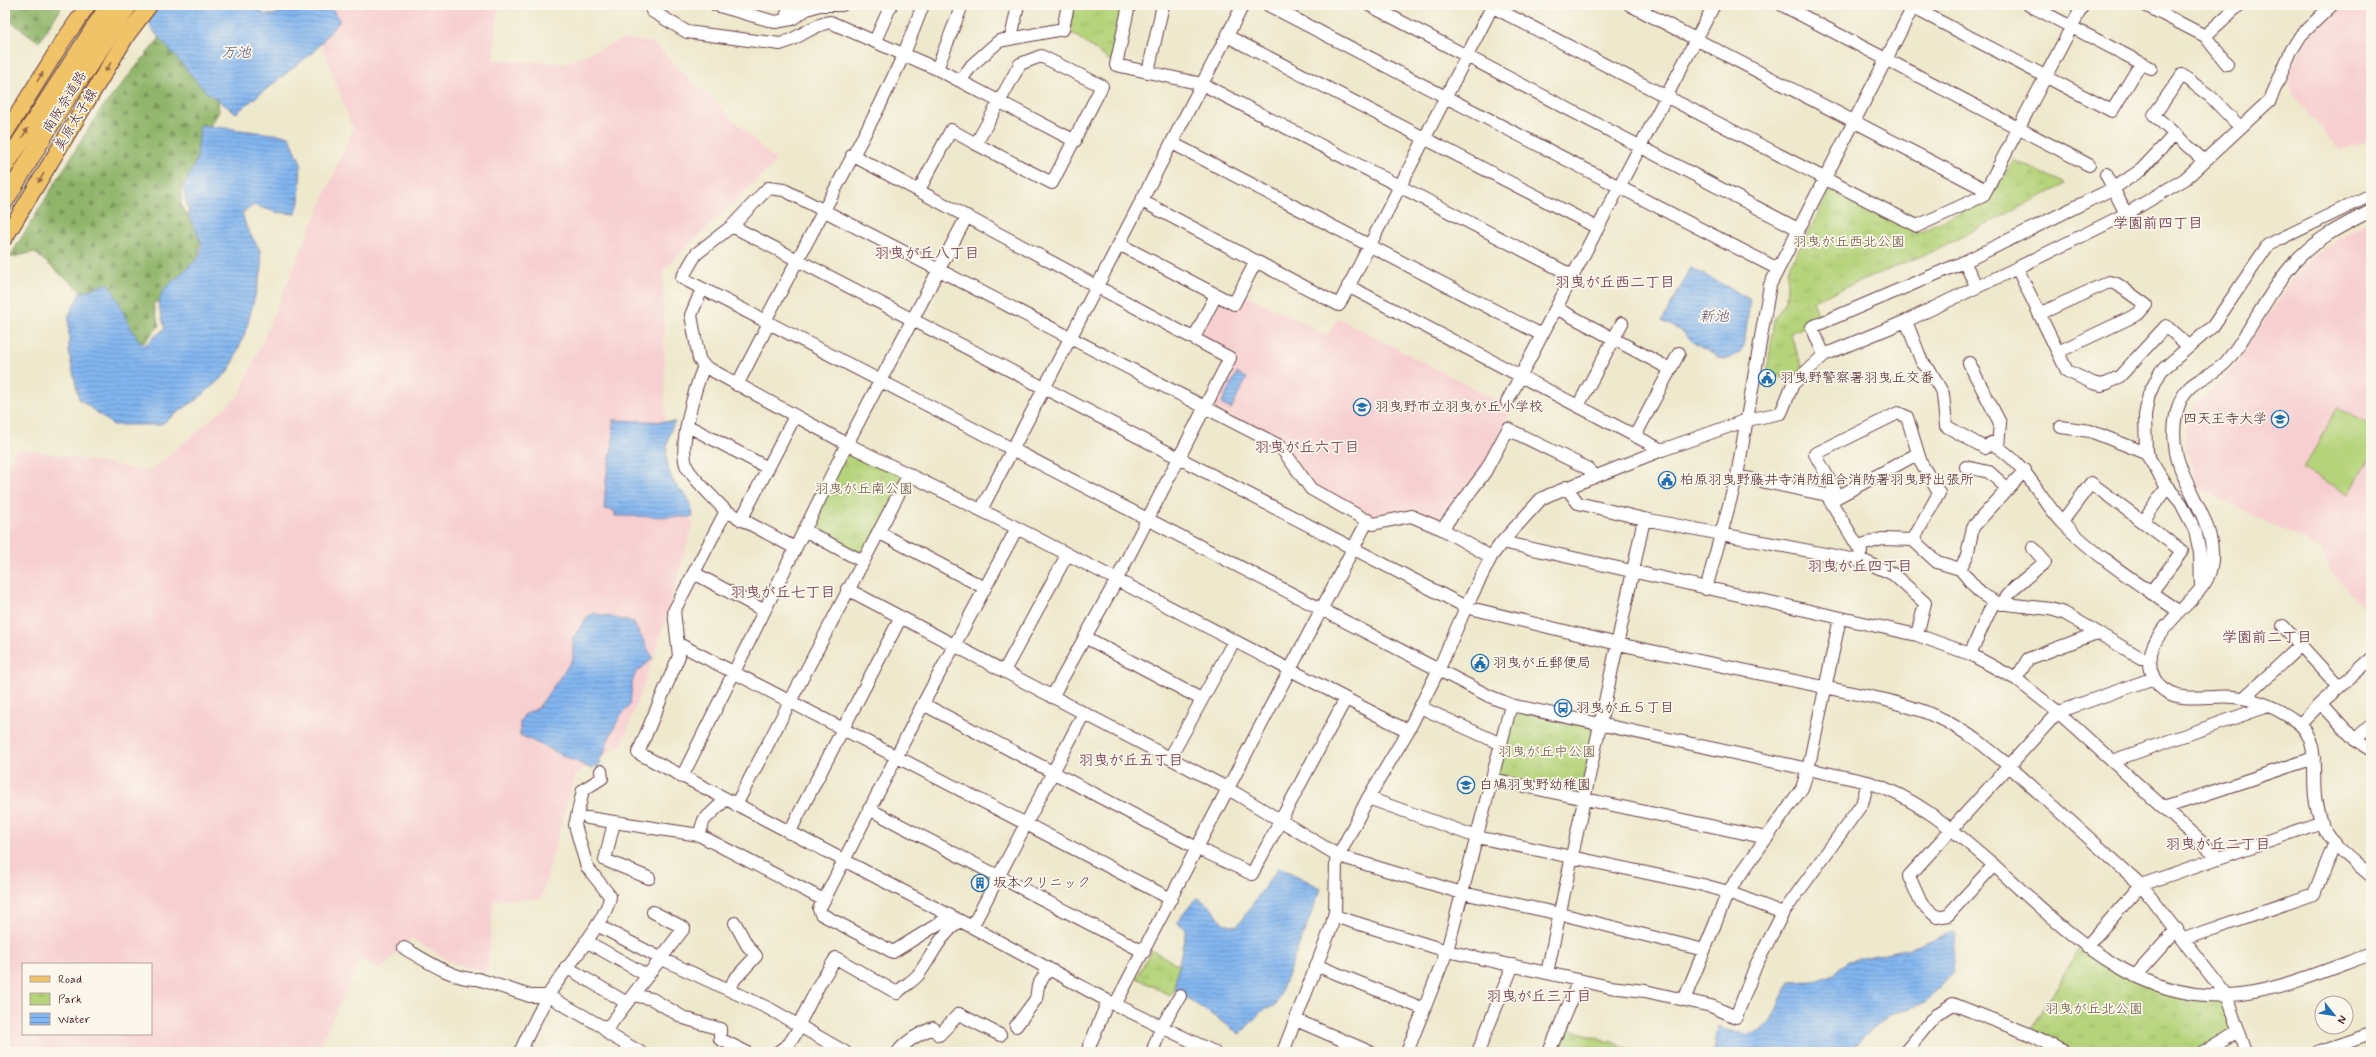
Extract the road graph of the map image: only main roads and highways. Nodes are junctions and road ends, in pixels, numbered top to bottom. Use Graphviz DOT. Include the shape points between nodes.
graph roads {
  1 [pos="88,5"];
  2 [pos="129,5"];
  3 [pos="150,5"];
  4 [pos="110,13"];
  5 [pos="5,134"];
  6 [pos="5,166"];
  7 [pos="5,201"];
  8 [pos="5,238"];
  5 -- 1 [label="main road, one-way"];
  2 -- 4 [label="highway, 南阪奈道路"];
  3 -- 8 [label="main road, 美原太子線, one-way" via="128,34"];
  6 -- 4 [label="highway, 南阪奈道路, one-way"];
  4 -- 7 [label="highway, 南阪奈道路" via="60,109"];
}
